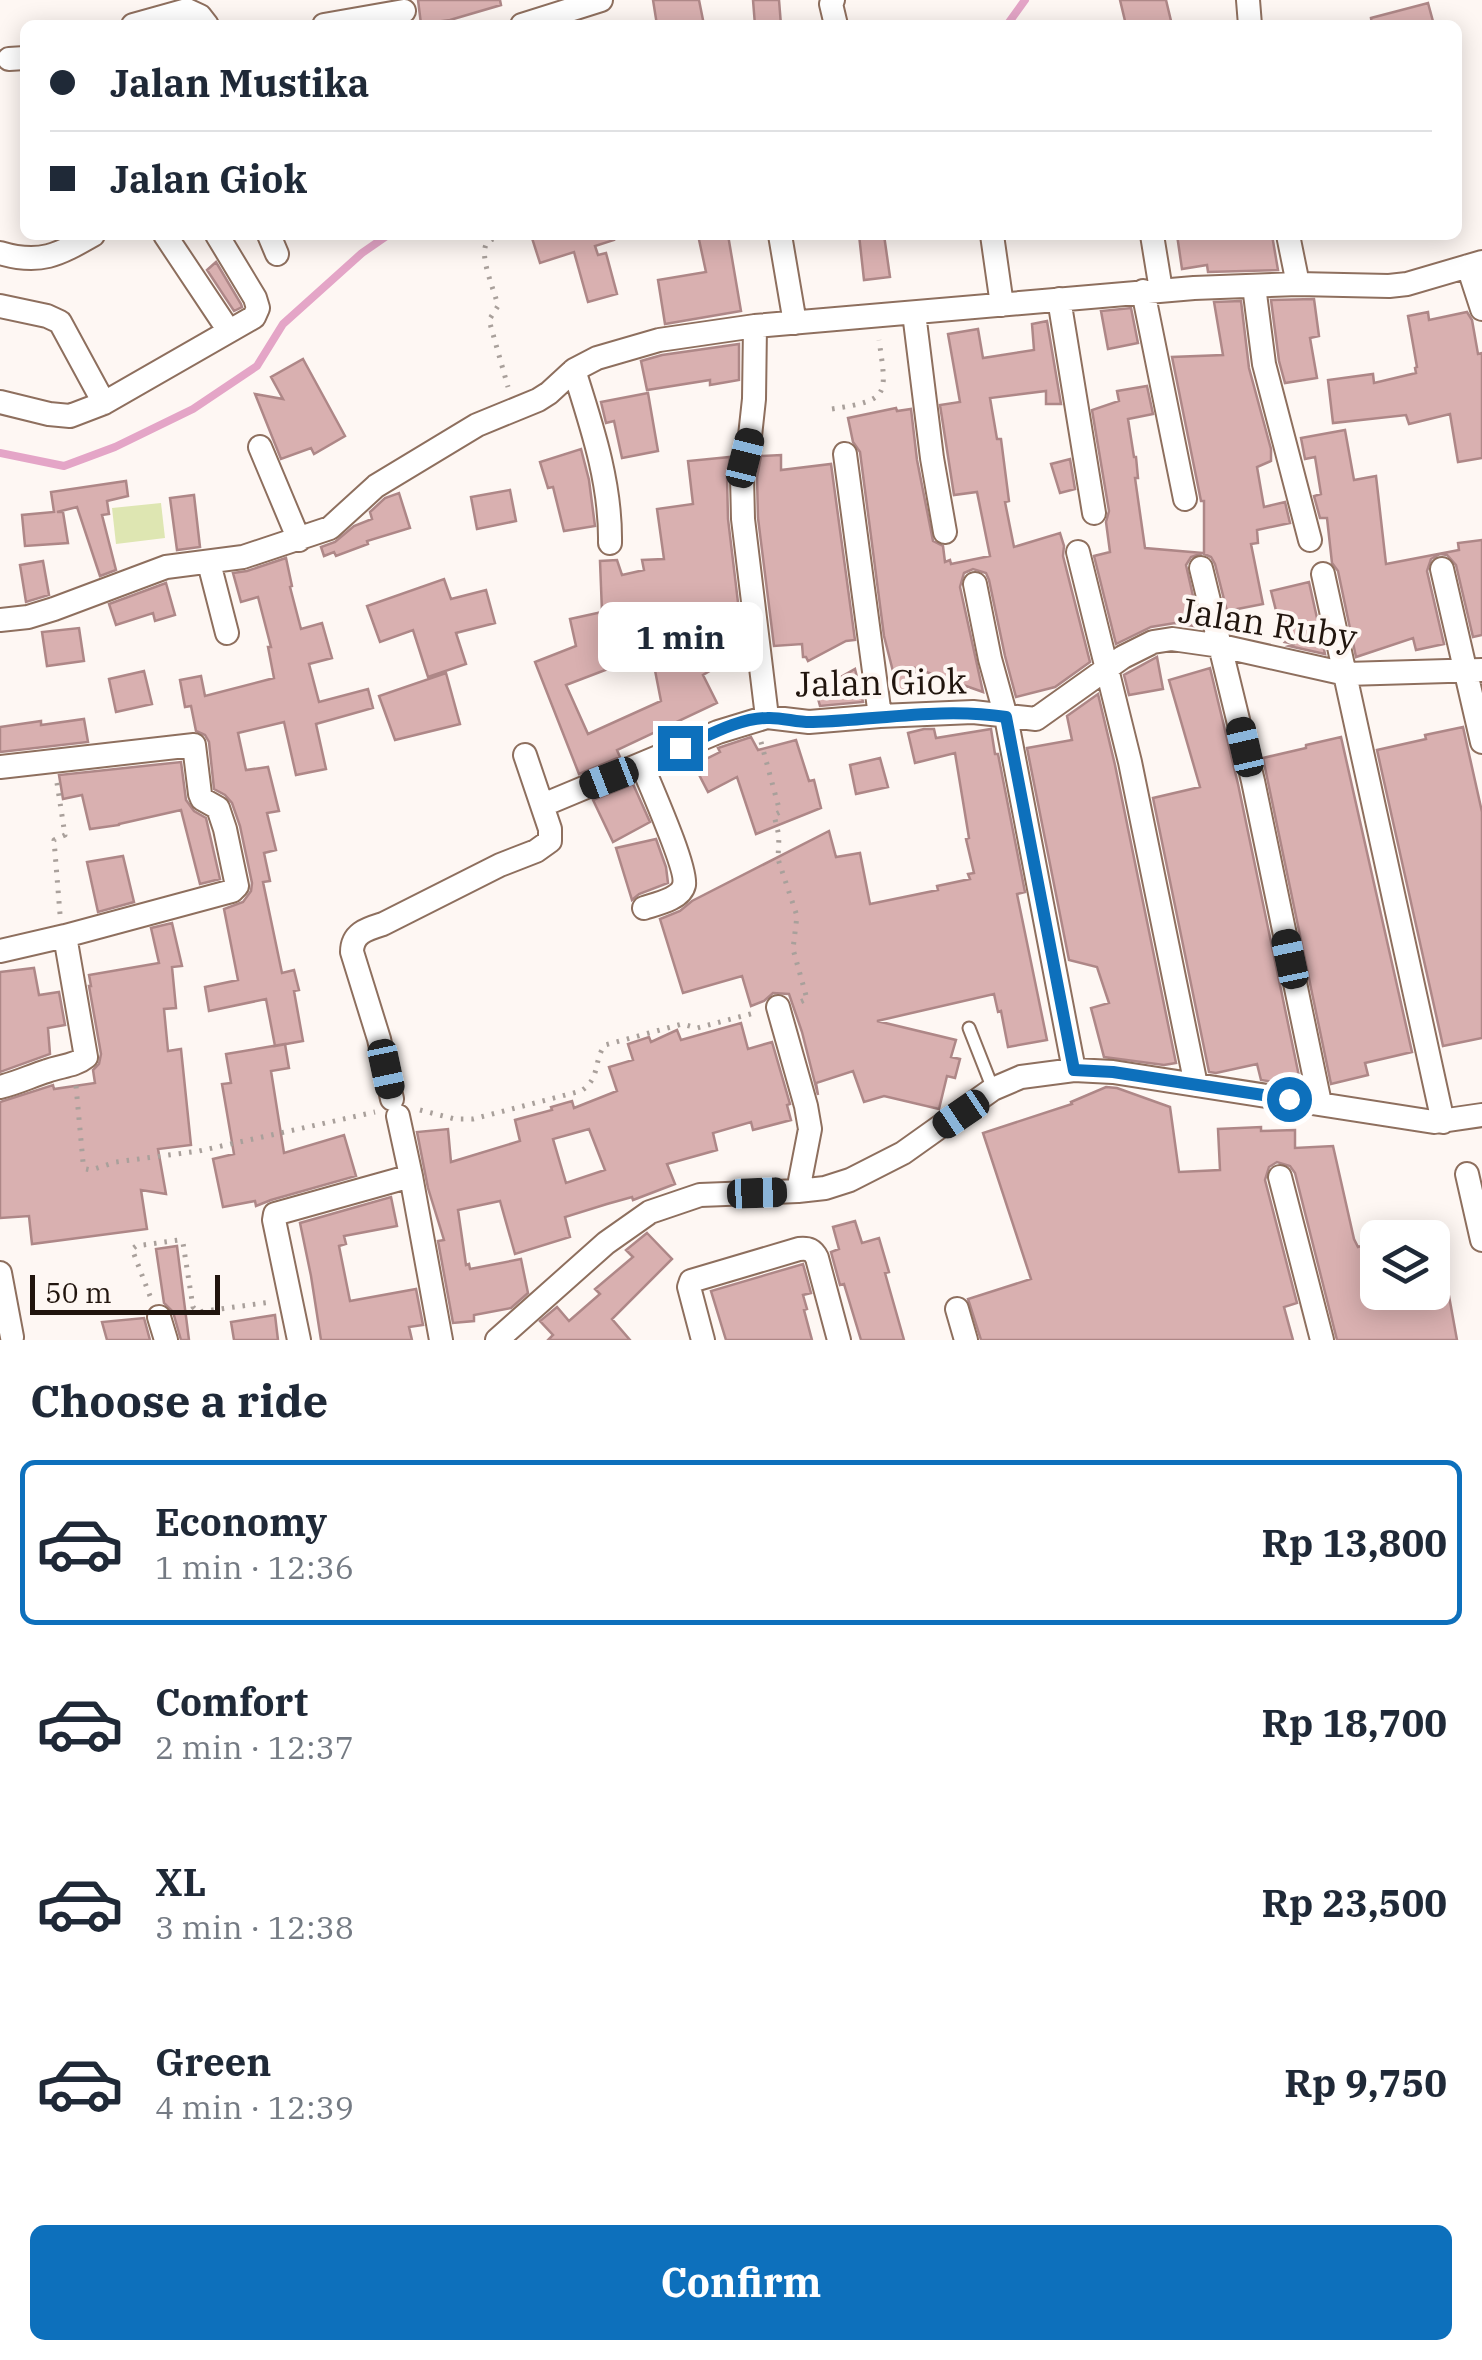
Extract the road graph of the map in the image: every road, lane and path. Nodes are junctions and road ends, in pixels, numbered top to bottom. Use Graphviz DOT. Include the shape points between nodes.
graph roads {
  1 [pos="601,0"];
  2 [pos="404,12"];
  3 [pos="152,20"];
  4 [pos="203,20"];
  5 [pos="355,20"];
  6 [pos="538,20"];
  7 [pos="83,240"];
  8 [pos="168,240"];
  9 [pos="220,240"];
  10 [pos="492,240"];
  11 [pos="781,240"];
  12 [pos="993,240"];
  13 [pos="1152,240"];
  14 [pos="1289,240"];
  15 [pos="0,253"];
  16 [pos="1475,264"];
  17 [pos="1298,284"];
  18 [pos="1254,286"];
  19 [pos="1152,291"];
  20 [pos="1059,299"];
  21 [pos="1002,305"];
  22 [pos="0,306"];
  23 [pos="1482,309"];
  24 [pos="914,313"];
  25 [pos="876,317"];
  26 [pos="795,323"];
  27 [pos="755,326"];
  28 [pos="229,331"];
  29 [pos="574,370"];
  30 [pos="0,402"];
  31 [pos="104,403"];
  32 [pos="515,409"];
  33 [pos="832,410"];
  34 [pos="260,447"];
  35 [pos="845,454"];
  36 [pos="1185,499"];
  37 [pos="1094,513"];
  38 [pos="945,532"];
  39 [pos="300,540"];
  40 [pos="1310,540"];
  41 [pos="610,543"];
  42 [pos="1078,552"];
  43 [pos="209,562"];
  44 [pos="1201,568"];
  45 [pos="1442,569"];
  46 [pos="1323,574"];
  47 [pos="975,584"];
  48 [pos="0,620"];
  49 [pos="227,633"];
  50 [pos="1221,646"];
  51 [pos="1108,668"];
  52 [pos="1474,670"];
  53 [pos="1346,674"];
  54 [pos="880,716"];
  55 [pos="1006,717"];
  56 [pos="761,719"];
  57 [pos="1482,742"];
  58 [pos="525,756"];
  59 [pos="54,760"];
  60 [pos="642,765"];
  61 [pos="0,768"];
  62 [pos="543,805"];
  63 [pos="644,908"];
  64 [pos="65,936"];
  65 [pos="0,951"];
  66 [pos="778,1007"];
  67 [pos="969,1028"];
  68 [pos="73,1064"];
  69 [pos="1074,1070"];
  70 [pos="1196,1086"];
  71 [pos="0,1087"];
  72 [pos="993,1089"];
  73 [pos="1320,1103"];
  74 [pos="398,1108"];
  75 [pos="1482,1115"];
  76 [pos="1443,1122"];
  77 [pos="1467,1174"];
  78 [pos="411,1176"];
  79 [pos="1280,1177"];
  80 [pos="798,1191"];
  81 [pos="1482,1240"];
  82 [pos="0,1273"];
  83 [pos="290,1299"];
  84 [pos="957,1309"];
  85 [pos="162,1329"];
  86 [pos="12,1337"];
  87 [pos="299,1340"];
  88 [pos="441,1340"];
  89 [pos="496,1340"];
  90 [pos="703,1340"];
  91 [pos="839,1340"];
  92 [pos="966,1340"];
  93 [pos="1322,1340"];
  1 -- 6 [label="street"];
  2 -- 5 [label="street"];
  3 -- 4 [label="street" via="188,10"];
  7 -- 15 [label="street" via="44,260"];
  8 -- 28 [label="street"];
  9 -- 28 [label="street" via="258,308 254,318"];
  10 -- 32 [label="path" via="484,246 484,258 498,306 489,320"];
  11 -- 26 [label="street"];
  12 -- 21 [label="street"];
  13 -- 19 [label="street"];
  14 -- 17 [label="street"];
  16 -- 17 [label="street" via="1407,284"];
  16 -- 23 [label="street"];
  17 -- 18 [label="street"];
  18 -- 19 [label="street"];
  18 -- 40 [label="street" via="1264,364"];
  19 -- 20 [label="street"];
  19 -- 36 [label="street"];
  20 -- 21 [label="street"];
  20 -- 37 [label="street"];
  21 -- 24 [label="street"];
  22 -- 31 [label="street" via="60,322"];
  24 -- 25 [label="street"];
  24 -- 38 [label="street"];
  25 -- 26 [label="street"];
  25 -- 33 [label="path" via="880,396"];
  26 -- 27 [label="street"];
  27 -- 29 [label="street" via="659,340"];
  27 -- 56 [label="street" via="742,519"];
  28 -- 31 [label="street"];
  29 -- 32 [label="street" via="549,393"];
  29 -- 41 [label="street" via="604,475"];
  30 -- 31 [label="street" via="70,416"];
  32 -- 39 [label="street" via="462,433 376,486 330,528"];
  34 -- 39 [label="street"];
  35 -- 54 [label="street"];
  39 -- 43 [label="street"];
  42 -- 51 [label="street"];
  43 -- 48 [label="street" via="166,566 54,609"];
  43 -- 49 [label="street"];
  44 -- 50 [label="street"];
  45 -- 52 [label="street"];
  46 -- 53 [label="street"];
  47 -- 55 [label="street"];
  50 -- 51 [label="street, Jalan Ruby" via="1161,640"];
  50 -- 53 [label="street, Jalan Ruby"];
  50 -- 73 [label="street"];
  51 -- 55 [label="street, Jalan Ruby" via="1036,719"];
  51 -- 70 [label="street"];
  52 -- 53 [label="street, Jalan Ruby"];
  52 -- 57 [label="street"];
  53 -- 76 [label="street"];
  54 -- 55 [label="street, Jalan Giok"];
  54 -- 56 [label="street, Jalan Giok"];
  55 -- 69 [label="street"];
  56 -- 60 [label="street, Jalan Giok"];
  56 -- 66 [label="path" via="780,812 774,815 778,859 797,916 794,949 807,999"];
  58 -- 62 [label="street"];
  59 -- 61 [label="street"];
  59 -- 64 [label="path" via="65,834 54,840"];
  59 -- 64 [label="street" via="194,745 200,794 218,808 238,886"];
  60 -- 62 [label="street, Jalan Giok"];
  60 -- 63 [label="street" via="685,884 671,898"];
  62 -- 74 [label="street" via="550,830 543,847 368,928 352,942"];
  64 -- 65 [label="street"];
  64 -- 68 [label="street" via="86,1055"];
  66 -- 74 [label="path" via="604,1046 590,1086 581,1091 474,1119"];
  66 -- 80 [label="street" via="810,1129"];
  67 -- 72 [label="lane"];
  68 -- 71 [label="street"];
  68 -- 74 [label="path" via="83,1162 91,1170"];
  69 -- 70 [label="street"];
  69 -- 72 [label="street" via="1022,1077"];
  70 -- 73 [label="street"];
  72 -- 80 [label="street" via="876,1168"];
  73 -- 76 [label="street"];
  74 -- 78 [label="street"];
  75 -- 76 [label="street"];
  77 -- 81 [label="street"];
  78 -- 83 [label="street" via="276,1214"];
  78 -- 88 [label="street"];
  79 -- 93 [label="street"];
  80 -- 89 [label="street" via="713,1193 650,1212"];
  82 -- 86 [label="street"];
  83 -- 85 [label="path" via="198,1312 181,1241 136,1246 131,1252"];
  83 -- 87 [label="street"];
  84 -- 92 [label="street"];
  90 -- 91 [label="street" via="691,1281 807,1248 817,1258"];
}
